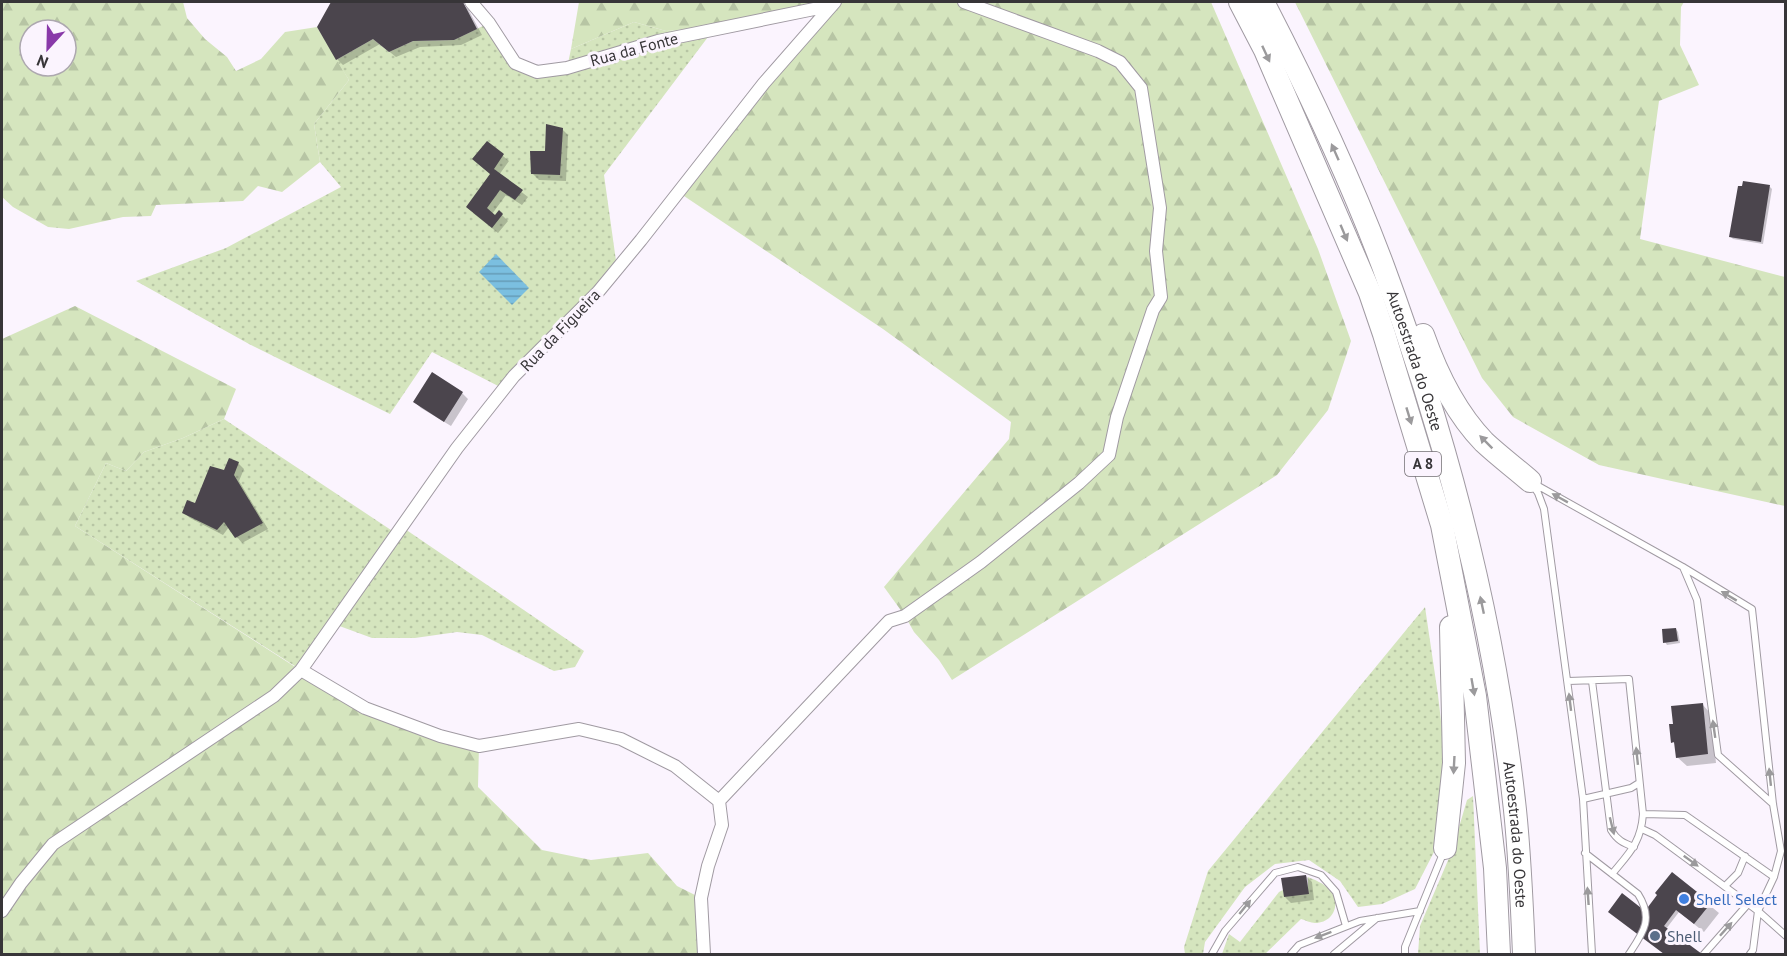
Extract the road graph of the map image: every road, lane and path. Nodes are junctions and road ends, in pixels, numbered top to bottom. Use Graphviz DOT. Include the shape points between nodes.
graph roads {
  1 [pos="471,2"];
  2 [pos="964,2"];
  3 [pos="1240,2"];
  4 [pos="1263,2"];
  5 [pos="832,4"];
  6 [pos="1382,264"];
  7 [pos="1530,481"];
  8 [pos="1449,560"];
  9 [pos="1683,567"];
  10 [pos="300,670"];
  11 [pos="1568,681"];
  12 [pos="1592,681"];
  13 [pos="1639,783"];
  14 [pos="1607,792"];
  15 [pos="1583,799"];
  16 [pos="719,801"];
  17 [pos="1773,804"];
  18 [pos="1643,814"];
  19 [pos="1642,829"];
  20 [pos="1634,847"];
  21 [pos="1445,848"];
  22 [pos="1585,853"];
  23 [pos="1745,856"];
  24 [pos="1612,874"];
  25 [pos="1774,877"];
  26 [pos="1725,886"];
  27 [pos="1748,904"];
  28 [pos="2,911"];
  29 [pos="1420,911"];
  30 [pos="1758,911"];
  31 [pos="1377,918"];
  32 [pos="1346,926"];
  33 [pos="1785,936"];
  34 [pos="1751,952"];
  35 [pos="704,954"];
  36 [pos="1212,954"];
  37 [pos="1291,954"];
  38 [pos="1334,954"];
  39 [pos="1405,954"];
  40 [pos="1499,954"];
  41 [pos="1524,954"];
  42 [pos="1592,954"];
  43 [pos="1629,954"];
  44 [pos="1704,954"];
  45 [pos="1761,954"];
  1 -- 5 [label="street, Rua da Fonte" via="515,63 537,72 567,68 658,41"];
  2 -- 16 [label="street" via="1098,51 1120,63 1141,88 1160,208 1156,251 1161,297 1153,310 1117,417 1109,454 981,562 905,616 889,621"];
  3 -- 8 [label="highway, Autoestrada do Oeste / A 8, one-way" via="1265,50 1370,292 1442,525"];
  6 -- 4 [label="highway, Autoestrada do Oeste / A 8, one-way" via="1332,145"];
  5 -- 10 [label="street, Rua da Figueira" via="598,292 509,382"];
  7 -- 6 [label="highway, one-way" via="1484,441 1465,418 1431,360 1410,296"];
  41 -- 6 [label="highway, Autoestrada do Oeste / A 8, one-way" via="1515,810 1488,634 1447,461"];
  9 -- 7 [label="lane, one-way"];
  7 -- 11 [label="lane" via="1544,509"];
  8 -- 21 [label="highway, one-way" via="1454,763"];
  8 -- 40 [label="highway, Autoestrada do Oeste / A 8, one-way" via="1475,696 1495,868"];
  17 -- 9 [label="lane, one-way" via="1718,755 1697,600"];
  17 -- 9 [label="lane, one-way" via="1752,609"];
  10 -- 16 [label="street" via="366,708 479,746 579,729 621,738 675,766"];
  10 -- 28 [label="street, Rua da Figueira" via="274,696 53,844"];
  11 -- 12 [label="lane"];
  15 -- 11 [label="lane, one-way"];
  13 -- 12 [label="lane, one-way" via="1629,679"];
  12 -- 14 [label="lane"];
  13 -- 14 [label="lane"];
  13 -- 18 [label="lane"];
  14 -- 15 [label="lane"];
  14 -- 20 [label="lane, one-way" via="1611,830 1622,843"];
  15 -- 22 [label="lane"];
  16 -- 35 [label="street" via="722,825 701,898"];
  17 -- 25 [label="lane" via="1781,851"];
  18 -- 19 [label="lane"];
  18 -- 23 [label="lane" via="1685,815"];
  19 -- 20 [label="lane"];
  19 -- 26 [label="lane, one-way"];
  20 -- 24 [label="lane"];
  21 -- 29 [label="lane"];
  22 -- 24 [label="lane"];
  42 -- 22 [label="lane, one-way"];
  23 -- 25 [label="lane"];
  23 -- 26 [label="lane" via="1738,873"];
  24 -- 43 [label="lane" via="1638,894 1646,917 1644,932"];
  25 -- 30 [label="lane"];
  26 -- 27 [label="lane"];
  27 -- 30 [label="lane"];
  44 -- 27 [label="lane, one-way"];
  29 -- 31 [label="lane"];
  29 -- 39 [label="lane"];
  30 -- 33 [label="lane"];
  30 -- 34 [label="lane"];
  31 -- 32 [label="lane"];
  31 -- 38 [label="lane"];
  36 -- 32 [label="lane, one-way" via="1225,932 1275,873 1298,867 1322,875 1336,892"];
  32 -- 37 [label="lane, one-way" via="1299,945"];
  34 -- 45 [label="lane"];
}
